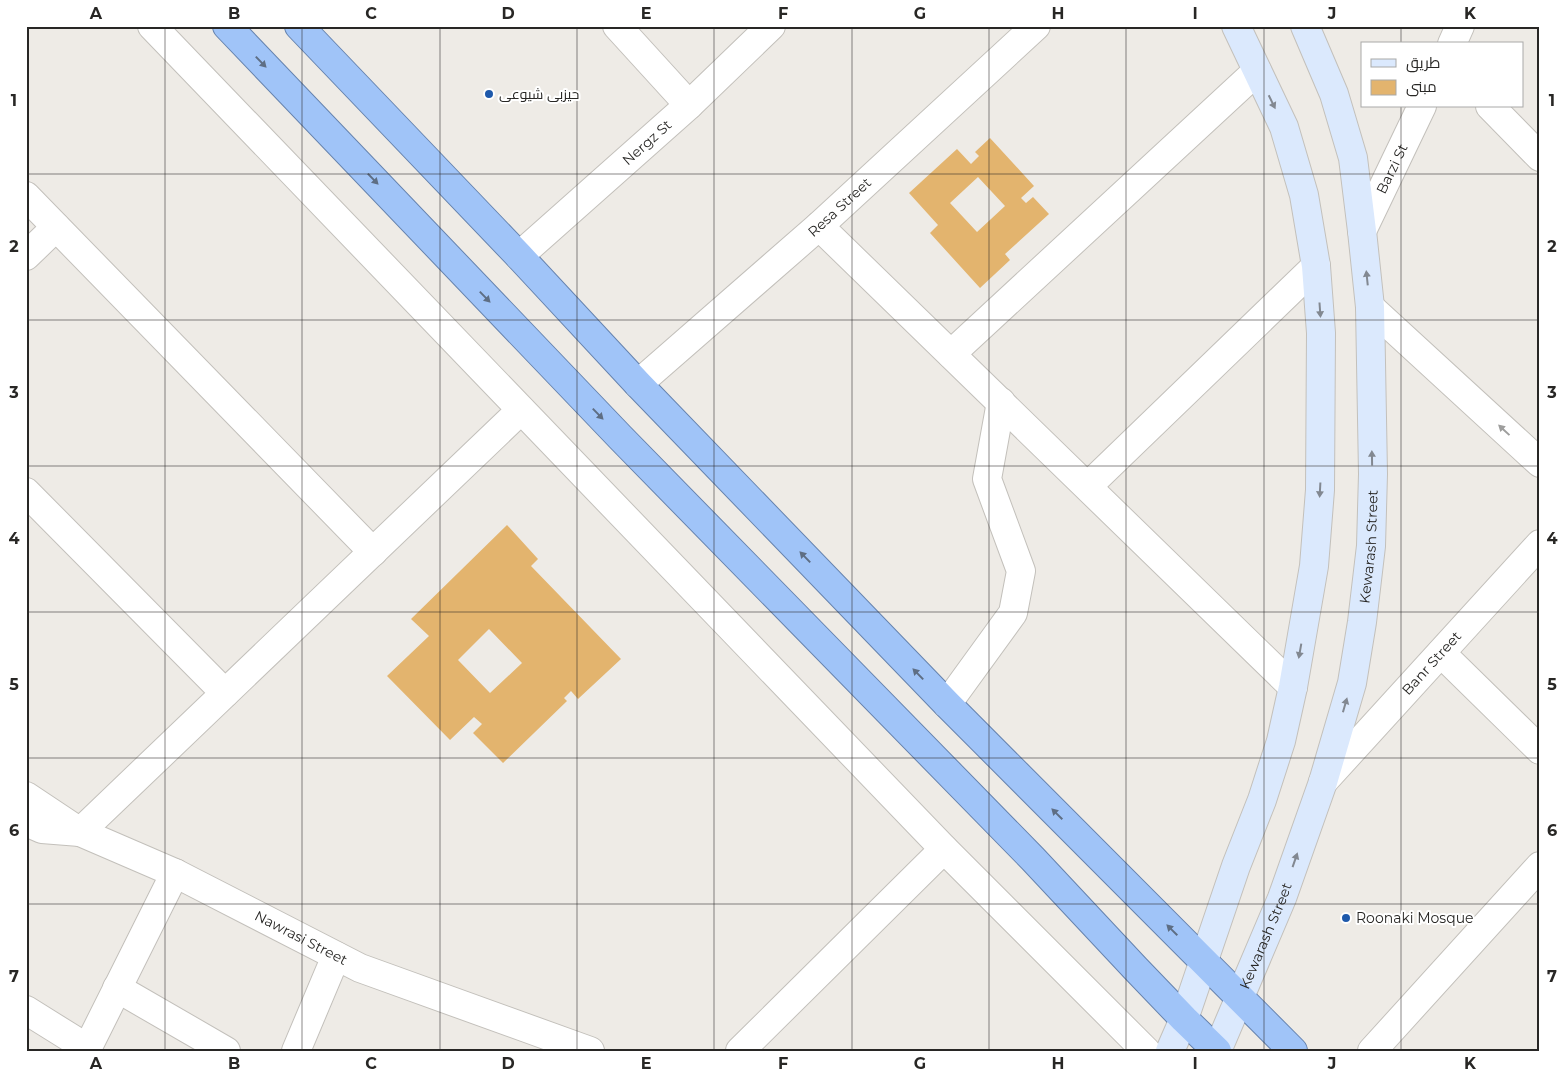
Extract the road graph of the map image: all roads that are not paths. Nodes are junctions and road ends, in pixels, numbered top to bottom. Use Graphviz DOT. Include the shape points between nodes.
graph roads {
  1 [pos="152,26"];
  2 [pos="227,26"];
  3 [pos="299,26"];
  4 [pos="617,26"];
  5 [pos="771,26"];
  6 [pos="1036,26"];
  7 [pos="1236,26"];
  8 [pos="1305,26"];
  9 [pos="1460,26"];
  10 [pos="1453,42"];
  11 [pos="1257,71"];
  12 [pos="689,105"];
  13 [pos="1421,108"];
  14 [pos="1492,108"];
  15 [pos="1540,157"];
  16 [pos="26,196"];
  17 [pos="820,226"];
  18 [pos="56,227"];
  19 [pos="1362,231"];
  20 [pos="26,256"];
  21 [pos="520,256"];
  22 [pos="1316,266"];
  23 [pos="1370,307"];
  24 [pos="951,354"];
  25 [pos="638,384"];
  26 [pos="1001,402"];
  27 [pos="522,410"];
  28 [pos="1540,463"];
  29 [pos="1088,486"];
  30 [pos="26,492"];
  31 [pos="1540,544"];
  32 [pos="373,552"];
  33 [pos="1441,653"];
  34 [pos="1293,687"];
  35 [pos="225,693"];
  36 [pos="947,704"];
  37 [pos="1540,750"];
  38 [pos="1323,782"];
  39 [pos="26,796"];
  40 [pos="26,822"];
  41 [pos="80,832"];
  42 [pos="944,849"];
  43 [pos="1540,866"];
  44 [pos="175,873"];
  45 [pos="336,956"];
  46 [pos="1204,961"];
  47 [pos="117,988"];
  48 [pos="1240,999"];
  49 [pos="26,1010"];
  50 [pos="1184,1019"];
  51 [pos="87,1049"];
  52 [pos="226,1051"];
  53 [pos="296,1051"];
  54 [pos="590,1051"];
  55 [pos="740,1051"];
  56 [pos="1146,1051"];
  57 [pos="1170,1051"];
  58 [pos="1217,1051"];
  59 [pos="1293,1051"];
  60 [pos="1372,1051"];
  1 -- 27 [label="street"];
  2 -- 50 [label="highway, one-way" via="620,438 1033,859"];
  3 -- 21 [label="highway"];
  4 -- 12 [label="street"];
  5 -- 12 [label="street, Nergz St"];
  6 -- 17 [label="street, Resa Street"];
  7 -- 11 [label="main road"];
  8 -- 19 [label="main road, Kewarash Street" via="1334,94 1353,158"];
  9 -- 10 [label="street"];
  11 -- 22 [label="main road, one-way" via="1284,126 1304,195"];
  11 -- 24 [label="street"];
  12 -- 21 [label="street, Nergz St"];
  13 -- 19 [label="street, Barzi St"];
  14 -- 15 [label="street"];
  16 -- 18 [label="street"];
  17 -- 24 [label="street"];
  17 -- 25 [label="street, Resa Street"];
  18 -- 20 [label="street"];
  18 -- 32 [label="street"];
  23 -- 19 [label="main road, Kewarash Street, one-way"];
  21 -- 25 [label="highway"];
  22 -- 29 [label="street"];
  22 -- 34 [label="main road, one-way" via="1321,333 1320,490 1314,566"];
  28 -- 23 [label="street, one-way"];
  38 -- 23 [label="main road, Kewarash Street, one-way" via="1352,683 1371,546"];
  24 -- 26 [label="street"];
  36 -- 25 [label="highway, one-way"];
  26 -- 29 [label="street"];
  26 -- 36 [label="street" via="987,479 1021,571 1015,605 1013,613"];
  27 -- 32 [label="street"];
  27 -- 42 [label="street"];
  29 -- 34 [label="street"];
  30 -- 35 [label="street"];
  31 -- 33 [label="street, Banr Street"];
  32 -- 35 [label="street"];
  33 -- 37 [label="street"];
  33 -- 38 [label="street, Banr Street"];
  34 -- 46 [label="main road" via="1281,741 1262,800"];
  35 -- 41 [label="street"];
  46 -- 36 [label="highway, one-way"];
  48 -- 38 [label="main road, Kewarash Street, one-way" via="1282,898"];
  39 -- 41 [label="street, Nawrasi Street"];
  40 -- 41 [label="street" via="42,829"];
  41 -- 44 [label="street, Nawrasi Street"];
  42 -- 55 [label="street"];
  42 -- 56 [label="street"];
  43 -- 60 [label="street"];
  44 -- 45 [label="street, Nawrasi Street"];
  44 -- 47 [label="street"];
  45 -- 53 [label="street"];
  45 -- 54 [label="street, Nawrasi Street" via="360,968"];
  46 -- 48 [label="highway"];
  46 -- 50 [label="main road"];
  47 -- 51 [label="street"];
  47 -- 52 [label="street"];
  48 -- 58 [label="main road, Kewarash Street"];
  48 -- 59 [label="highway"];
  49 -- 51 [label="street"];
  50 -- 57 [label="main road"];
  50 -- 58 [label="highway"];
}
